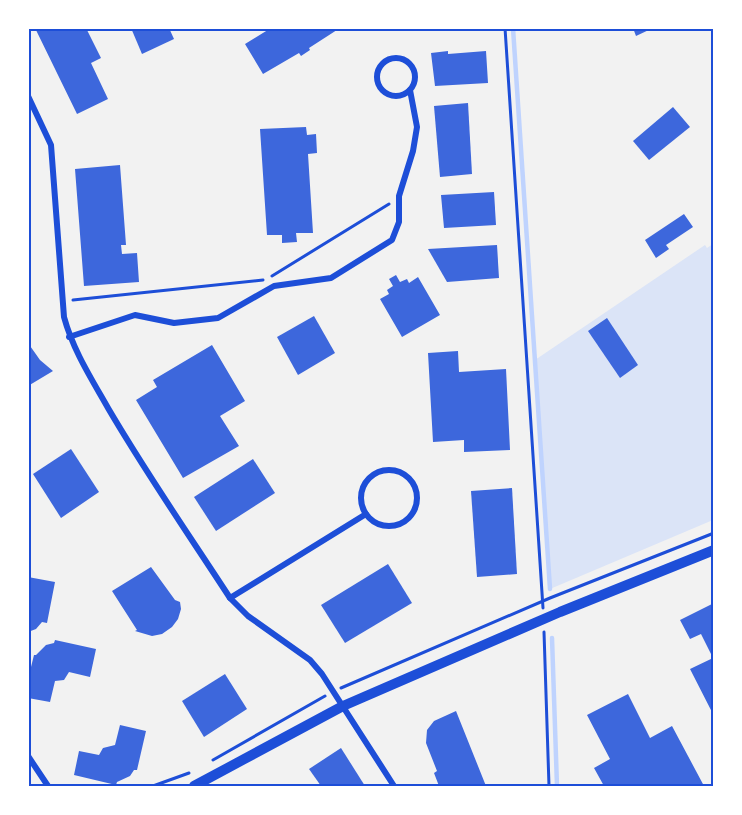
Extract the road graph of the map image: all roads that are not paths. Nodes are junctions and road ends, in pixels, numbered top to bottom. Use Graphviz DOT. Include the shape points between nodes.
graph roads {
  1 [pos="410,90"];
  2 [pos="28,96"];
  3 [pos="69,337"];
  4 [pos="366,514"];
  5 [pos="714,550"];
  6 [pos="230,598"];
  7 [pos="343,706"];
  8 [pos="28,756"];
  9 [pos="48,786"];
  10 [pos="194,786"];
  11 [pos="394,786"];
  1 -- 1 [label="street" via="415,80 409,64 397,58 380,67 377,79 383,91 394,96"];
  1 -- 3 [label="street" via="417,127 392,240 331,278 274,286 218,318 174,323 135,315"];
  2 -- 3 [label="street" via="51,146 62,301"];
  3 -- 6 [label="street" via="129,443"];
  4 -- 4 [label="street" via="388,526 405,521 416,508 412,483 390,470 374,475 361,497"];
  4 -- 6 [label="street"];
  5 -- 7 [label="street"];
  6 -- 7 [label="street" via="248,616 310,660"];
  7 -- 10 [label="street"];
  7 -- 11 [label="street"];
  8 -- 9 [label="street"];
}
